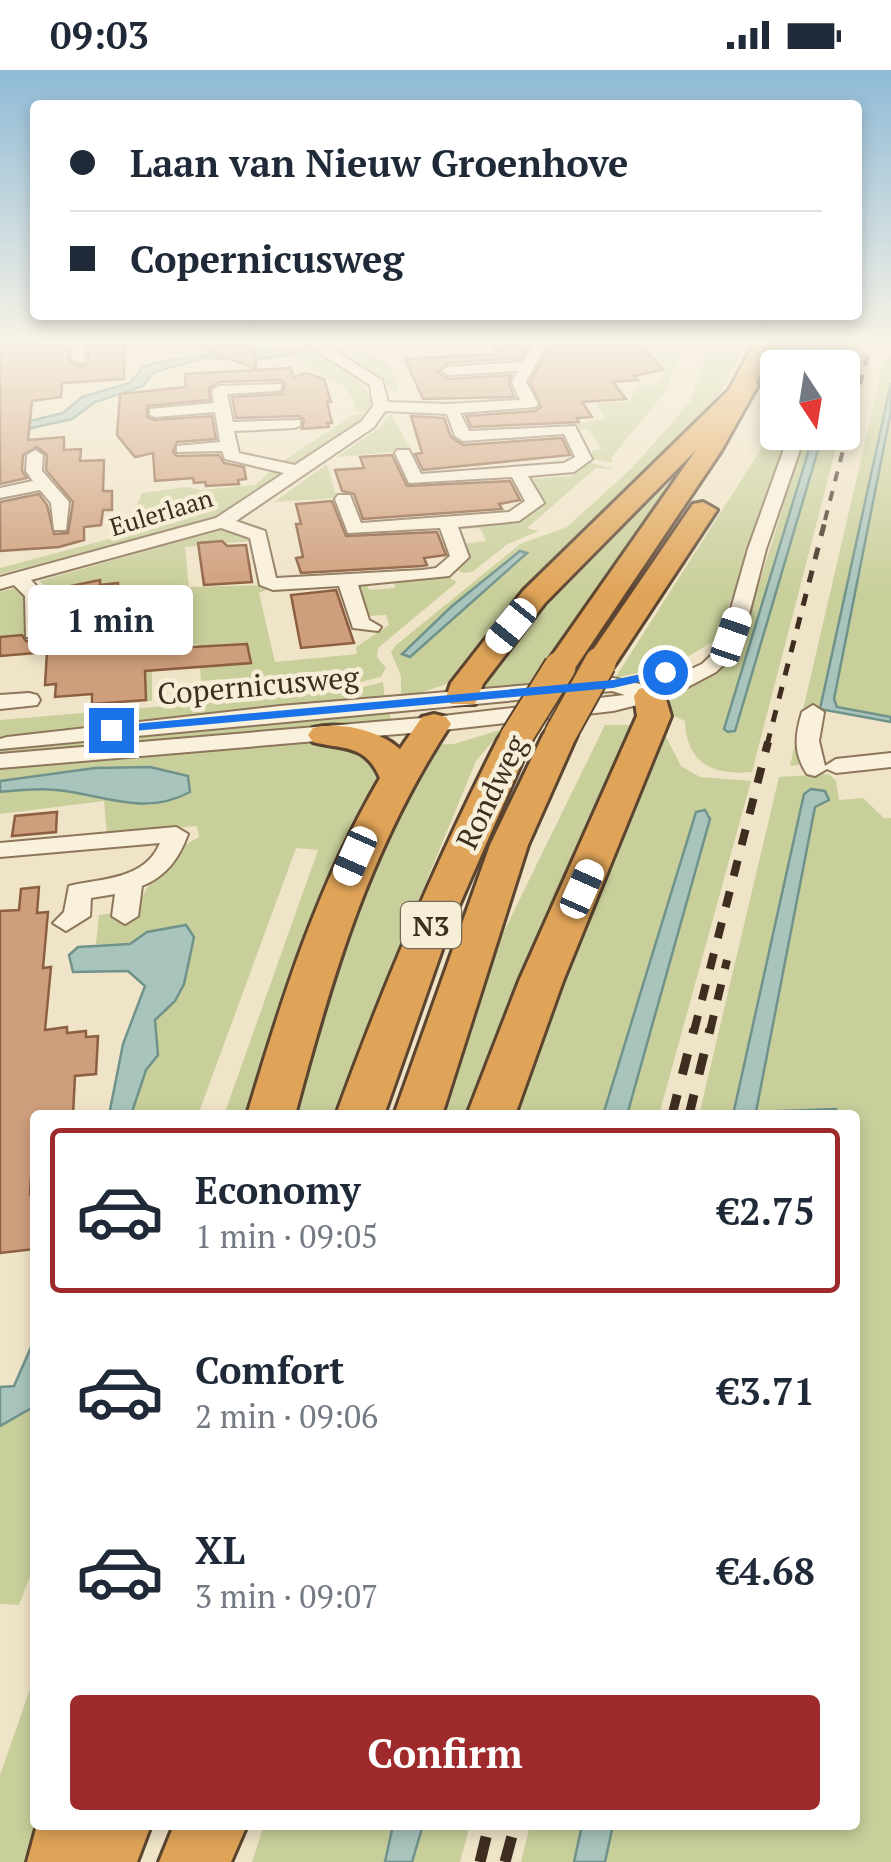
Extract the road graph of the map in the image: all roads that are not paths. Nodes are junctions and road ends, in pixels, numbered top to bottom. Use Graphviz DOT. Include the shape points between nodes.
graph roads {
  1 [pos="245,426"];
  2 [pos="366,426"];
  3 [pos="458,426"];
  4 [pos="565,426"];
  5 [pos="705,426"];
  6 [pos="723,426"];
  7 [pos="226,427"];
  8 [pos="569,428"];
  9 [pos="229,446"];
  10 [pos="182,449"];
  11 [pos="792,450"];
  12 [pos="403,453"];
  13 [pos="35,455"];
  14 [pos="300,471"];
  15 [pos="518,472"];
  16 [pos="44,484"];
  17 [pos="716,491"];
  18 [pos="0,493"];
  19 [pos="344,499"];
  20 [pos="222,522"];
  21 [pos="447,522"];
  22 [pos="60,526"];
  23 [pos="8,581"];
  24 [pos="348,582"];
  25 [pos="371,627"];
  26 [pos="34,633"];
  27 [pos="731,637"];
  28 [pos="621,681"];
  29 [pos="476,698"];
  30 [pos="30,700"];
  31 [pos="0,702"];
  32 [pos="813,712"];
  33 [pos="434,724"];
  34 [pos="515,727"];
  35 [pos="325,735"];
  36 [pos="0,744"];
  37 [pos="891,760"];
  38 [pos="0,761"];
  39 [pos="396,776"];
  40 [pos="0,850"];
  41 [pos="128,885"];
  42 [pos="125,916"];
  43 [pos="66,922"];
  44 [pos="272,1110"];
  45 [pos="362,1110"];
  46 [pos="420,1110"];
  47 [pos="493,1110"];
  48 [pos="72,1830"];
  49 [pos="113,1830"];
  50 [pos="199,1830"];
  51 [pos="208,1830"];
  52 [pos="63,1862"];
  53 [pos="101,1862"];
  54 [pos="192,1862"];
  1 -- 7 [label="street"];
  2 -- 14 [label="street, Eulerlaan"];
  3 -- 8 [label="street" via="464,439"];
  4 -- 8 [label="street"];
  5 -- 29 [label="highway, N3" via="534,597 467,683"];
  6 -- 34 [label="highway, Rondweg / N3, bridge"];
  7 -- 9 [label="street"];
  8 -- 15 [label="street" via="584,459 568,468"];
  9 -- 10 [label="street"];
  9 -- 14 [label="street" via="231,456"];
  11 -- 27 [label="street"];
  12 -- 15 [label="street" via="416,482"];
  13 -- 16 [label="street" via="34,470"];
  14 -- 20 [label="street, Eulerlaan"];
  15 -- 21 [label="street" via="534,504 513,516"];
  16 -- 18 [label="street"];
  16 -- 22 [label="street" via="60,502"];
  17 -- 28 [label="highway, Rondweg / N3"];
  19 -- 21 [label="street" via="351,534"];
  20 -- 23 [label="street, Eulerlaan"];
  20 -- 24 [label="street" via="259,535 273,584"];
  21 -- 24 [label="street" via="460,556 442,572"];
  23 -- 26 [label="street" via="35,595"];
  24 -- 25 [label="street" via="360,624"];
  27 -- 28 [label="street" via="685,665"];
  27 -- 28 [label="street" via="730,648 708,668"];
  28 -- 29 [label="street, Copernicusweg"];
  28 -- 34 [label="street, Copernicusweg" via="613,704"];
  28 -- 46 [label="highway, Rondweg / N3, bridge" via="560,735 509,845"];
  28 -- 47 [label="highway, N3" via="654,716"];
  29 -- 33 [label="street, Copernicusweg / N3"];
  29 -- 34 [label="street, Copernicusweg"];
  29 -- 36 [label="street, Copernicusweg"];
  30 -- 31 [label="street"];
  32 -- 37 [label="street" via="808,758 826,768"];
  33 -- 34 [label="street, Copernicusweg"];
  33 -- 35 [label="street, Copernicusweg"];
  33 -- 39 [label="highway, N3"];
  34 -- 45 [label="highway, Rondweg / N3"];
  35 -- 38 [label="street, Copernicusweg"];
  35 -- 39 [label="highway" via="369,742 387,754"];
  39 -- 44 [label="highway, N3" via="342,885"];
  40 -- 41 [label="street" via="176,834 171,854"];
  41 -- 42 [label="street"];
  41 -- 43 [label="street" via="78,892 77,916"];
  48 -- 52 [label="highway"];
  49 -- 53 [label="highway"];
  50 -- 54 [label="highway"];
  51 -- 54 [label="highway"];
}
